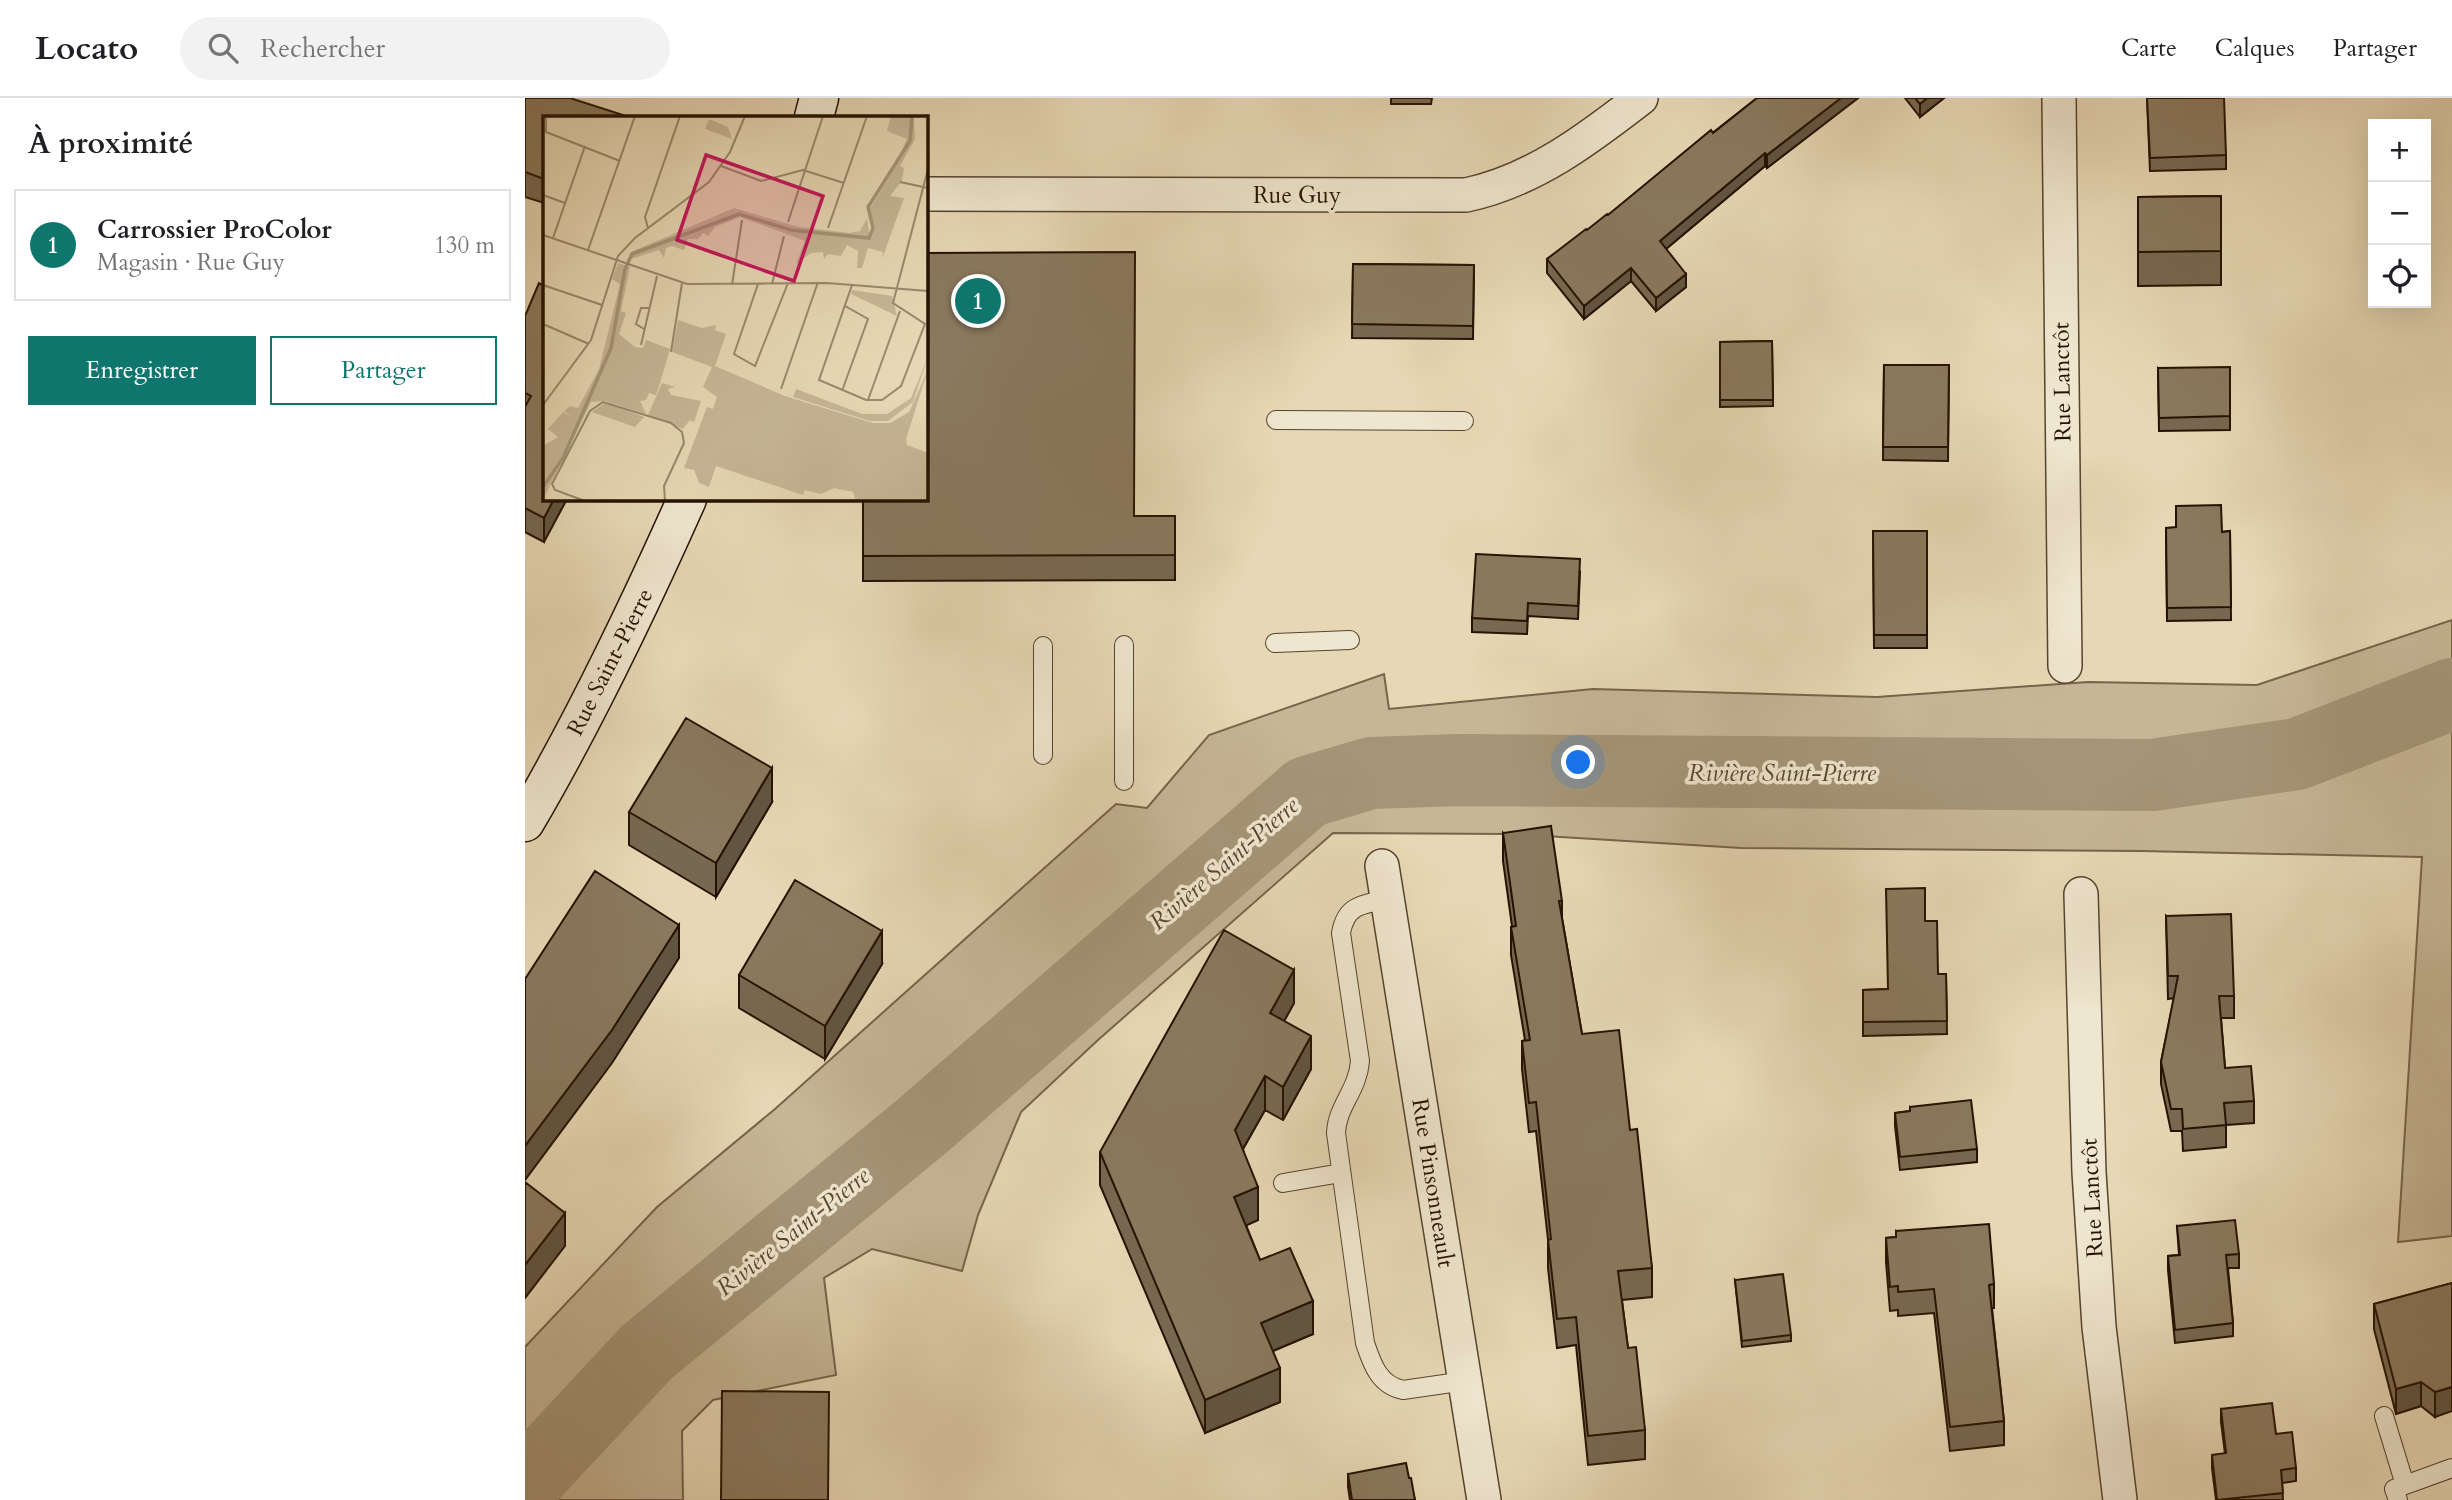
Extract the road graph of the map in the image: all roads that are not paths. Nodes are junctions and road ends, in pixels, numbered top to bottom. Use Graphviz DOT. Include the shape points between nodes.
graph roads {
  1 [pos="819,98"];
  2 [pos="1641,98"];
  3 [pos="2059,98"];
  4 [pos="814,116"];
  5 [pos="927,194"];
  6 [pos="1276,420"];
  7 [pos="1464,421"];
  8 [pos="687,500"];
  9 [pos="1350,640"];
  10 [pos="1275,643"];
  11 [pos="1124,645"];
  12 [pos="1042,646"];
  13 [pos="2065,666"];
  14 [pos="1043,755"];
  15 [pos="1124,781"];
  16 [pos="525,822"];
  17 [pos="1382,866"];
  18 [pos="2081,894"];
  19 [pos="1387,901"];
  20 [pos="1341,1173"];
  21 [pos="1283,1183"];
  22 [pos="1465,1381"];
  23 [pos="2384,1416"];
  24 [pos="2452,1468"];
  25 [pos="2401,1492"];
  26 [pos="1485,1500"];
  27 [pos="2120,1500"];
  1 -- 4 [label="main road"];
  2 -- 5 [label="street, Rue Guy" via="1535,170 1466,195"];
  3 -- 13 [label="street, Rue Lanctôt"];
  6 -- 7 [label="lane"];
  8 -- 16 [label="main road, Rue Saint-Pierre" via="585,714"];
  9 -- 10 [label="lane"];
  11 -- 15 [label="lane"];
  12 -- 14 [label="lane"];
  17 -- 19 [label="street, Rue Pinsonneault"];
  18 -- 27 [label="street, Rue Lanctôt" via="2089,1172 2099,1327"];
  19 -- 20 [label="lane" via="1359,906 1343,921 1360,1062 1353,1092 1336,1121"];
  19 -- 22 [label="street, Rue Pinsonneault"];
  20 -- 21 [label="lane"];
  20 -- 22 [label="lane" via="1365,1343 1372,1364 1381,1379 1403,1390"];
  22 -- 26 [label="street, Rue Pinsonneault"];
  23 -- 25 [label="lane"];
  24 -- 25 [label="lane"];
}
